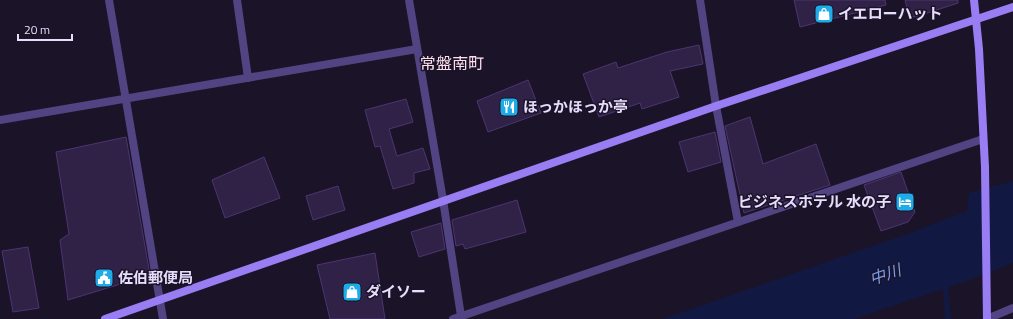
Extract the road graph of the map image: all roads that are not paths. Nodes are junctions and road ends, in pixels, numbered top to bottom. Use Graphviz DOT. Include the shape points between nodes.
graph roads {
  1 [pos="109,0"];
  2 [pos="236,0"];
  3 [pos="409,0"];
  4 [pos="700,0"];
  5 [pos="974,0"];
  6 [pos="1013,7"];
  7 [pos="977,21"];
  8 [pos="417,49"];
  9 [pos="248,78"];
  10 [pos="127,99"];
  11 [pos="716,106"];
  12 [pos="0,120"];
  13 [pos="983,139"];
  14 [pos="443,200"];
  15 [pos="738,222"];
  16 [pos="159,301"];
  17 [pos="1013,308"];
  18 [pos="457,318"];
  19 [pos="105,319"];
  20 [pos="163,319"];
  21 [pos="987,319"];
  1 -- 10 [label="street"];
  2 -- 9 [label="street"];
  3 -- 8 [label="street"];
  4 -- 11 [label="street"];
  5 -- 7 [label="street"];
  6 -- 7 [label="street"];
  7 -- 11 [label="street"];
  7 -- 13 [label="street"];
  8 -- 9 [label="street"];
  8 -- 14 [label="street"];
  9 -- 10 [label="street"];
  10 -- 12 [label="street"];
  10 -- 16 [label="street"];
  11 -- 14 [label="street"];
  11 -- 15 [label="street"];
  13 -- 15 [label="street"];
  13 -- 21 [label="street"];
  14 -- 16 [label="street"];
  14 -- 18 [label="street"];
  15 -- 18 [label="street"];
  16 -- 19 [label="street"];
  16 -- 20 [label="street"];
  17 -- 21 [label="street"];
}
